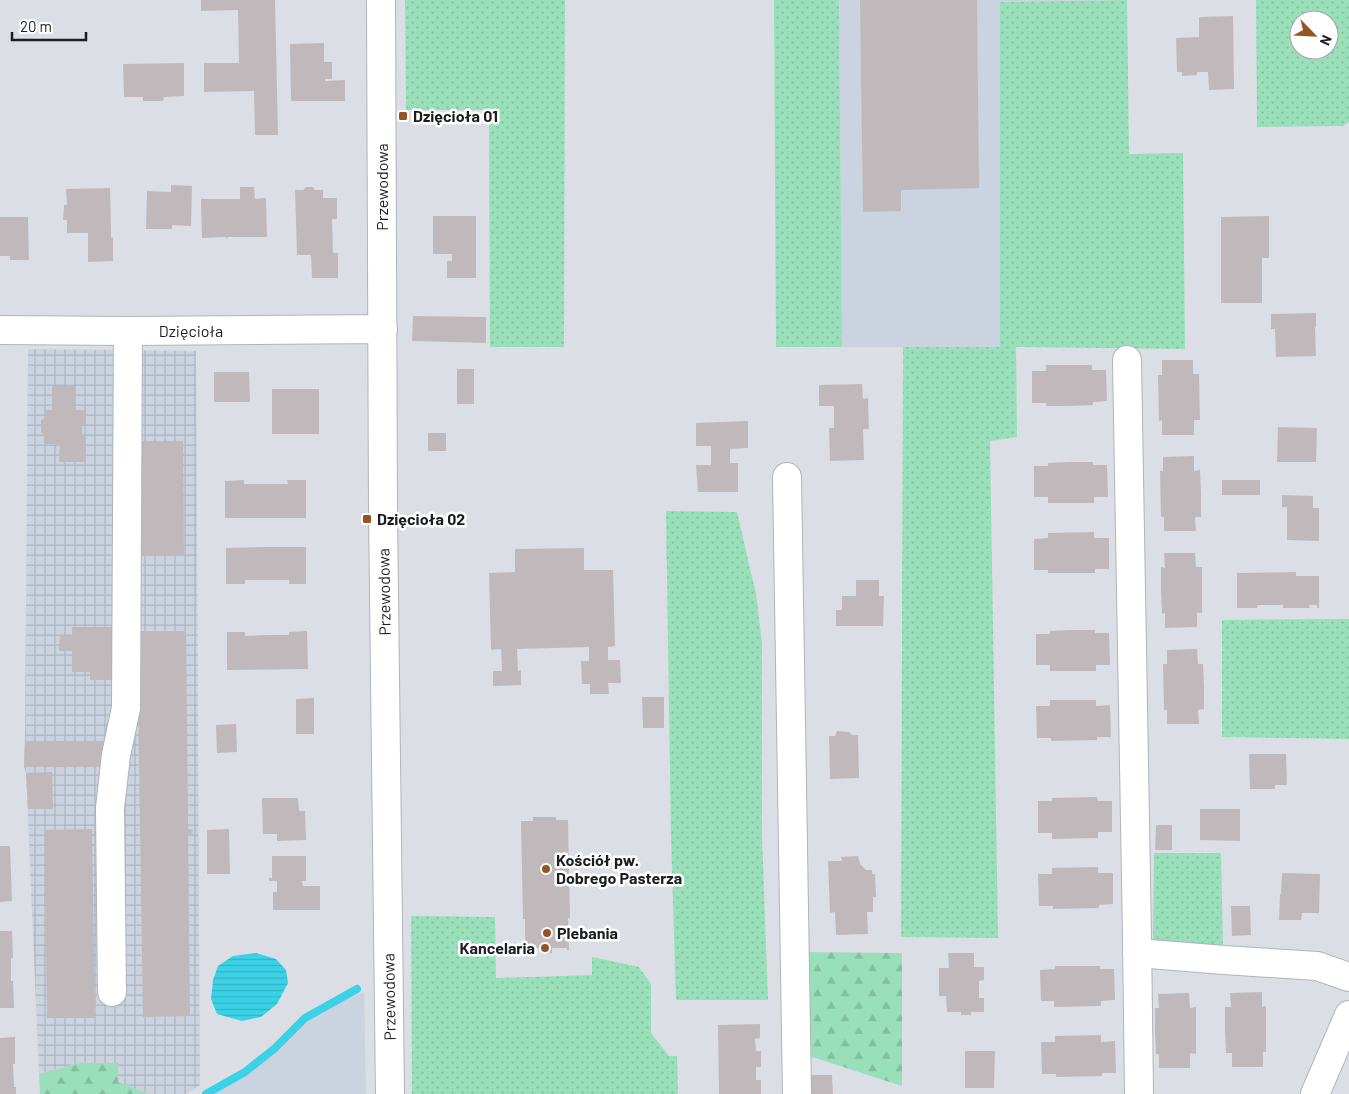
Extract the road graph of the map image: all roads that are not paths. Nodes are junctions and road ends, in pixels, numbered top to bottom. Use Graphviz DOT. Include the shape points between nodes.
graph roads {
  1 [pos="381,0"];
  2 [pos="383,329"];
  3 [pos="0,330"];
  4 [pos="128,331"];
  5 [pos="1127,360"];
  6 [pos="787,477"];
  7 [pos="1138,953"];
  8 [pos="1349,977"];
  9 [pos="112,992"];
  10 [pos="1349,1015"];
  11 [pos="390,1094"];
  12 [pos="797,1094"];
  13 [pos="1139,1094"];
  14 [pos="1316,1094"];
  1 -- 2 [label="street, Przewodowa"];
  2 -- 4 [label="street, Dzięcioła"];
  2 -- 11 [label="street, Przewodowa"];
  3 -- 4 [label="street, Dzięcioła"];
  4 -- 9 [label="street" via="126,708 110,808"];
  5 -- 7 [label="street"];
  6 -- 12 [label="street"];
  7 -- 8 [label="street" via="1317,966"];
  7 -- 13 [label="street"];
  10 -- 14 [label="street"];
}
